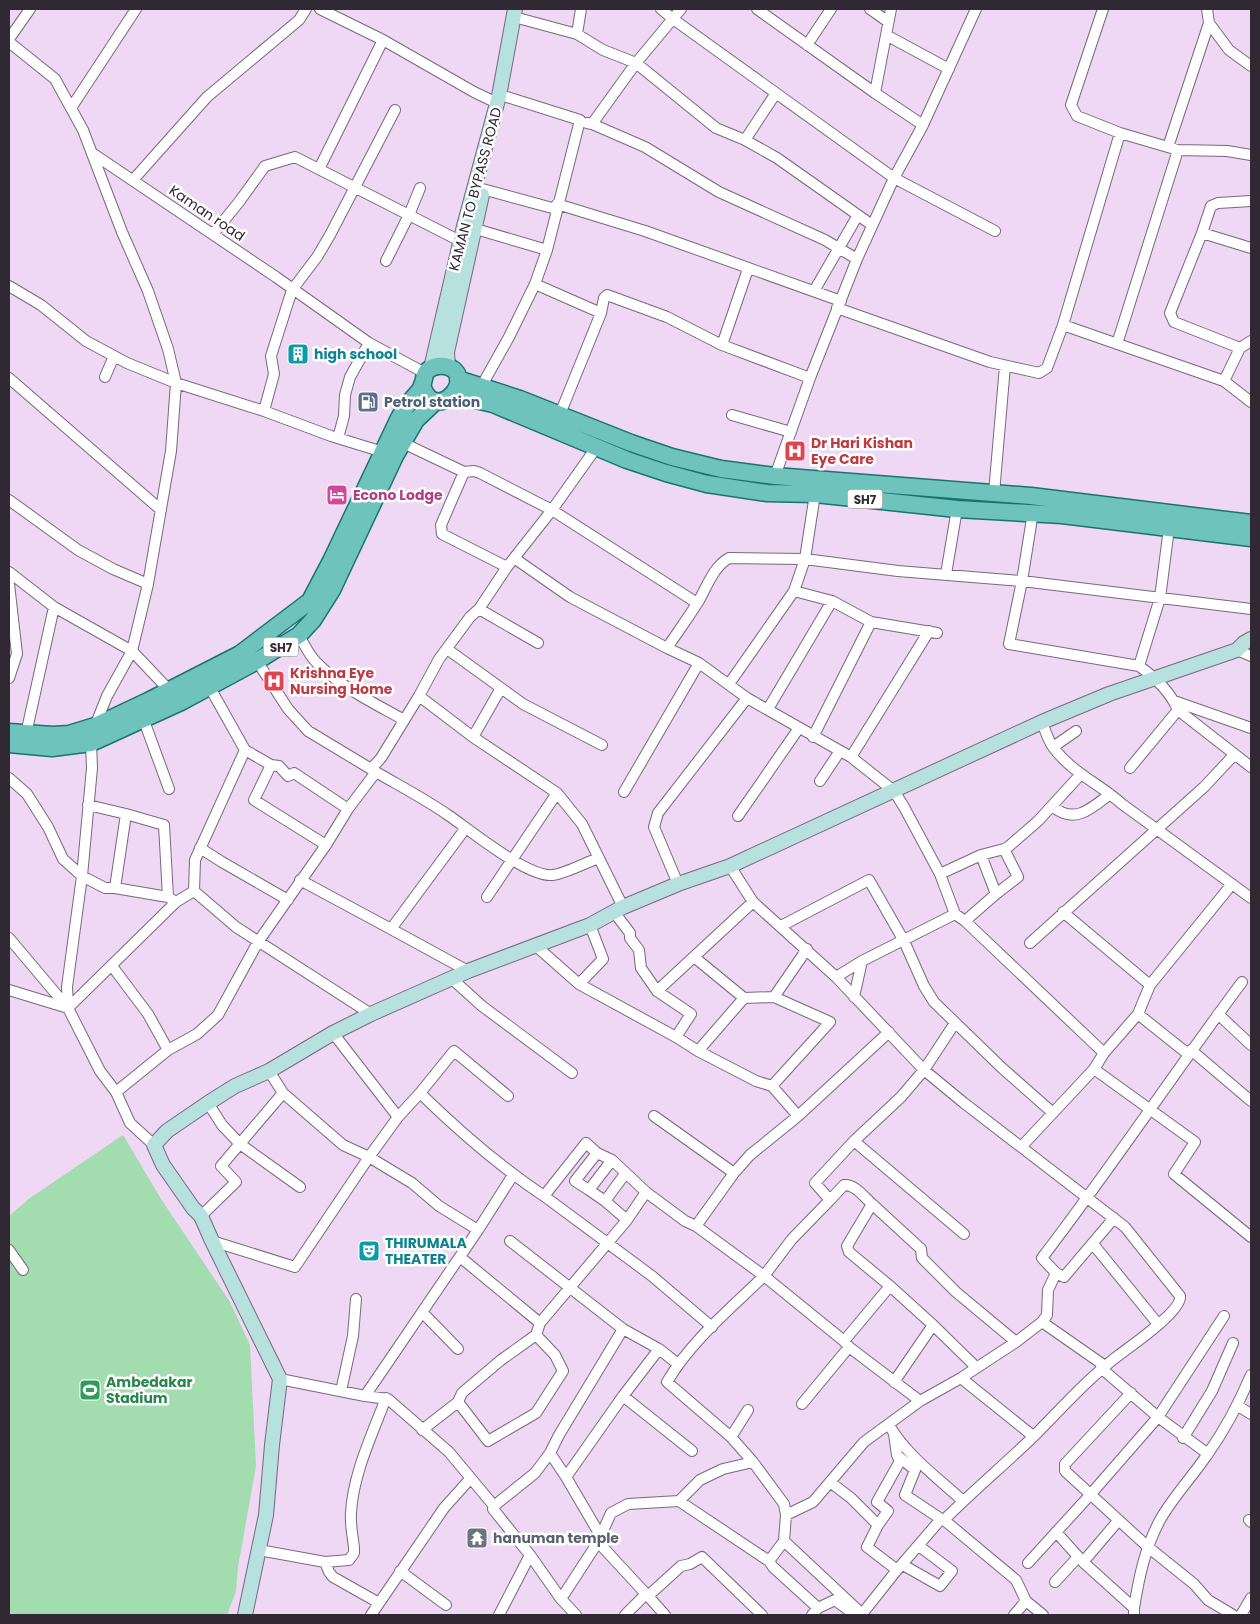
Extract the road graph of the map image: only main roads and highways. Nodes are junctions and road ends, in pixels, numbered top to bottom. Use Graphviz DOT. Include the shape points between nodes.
graph roads {
  1 [pos="453,373"];
  2 [pos="426,376"];
  3 [pos="453,395"];
  4 [pos="436,401"];
  5 [pos="1251,523"];
  6 [pos="1251,538"];
  7 [pos="9,732"];
  8 [pos="9,744"];
  1 -- 2 [label="main road, SH7" via="439,365"];
  1 -- 3 [label="main road" via="458,388"];
  1 -- 5 [label="main road, SH7" via="609,436 720,469 959,492 994,492"];
  2 -- 4 [label="main road" via="427,395"];
  2 -- 7 [label="main road, SH7" via="404,408 310,601 240,654 95,726 69,734"];
  3 -- 4 [label="main road, SH7"];
  3 -- 6 [label="main road, SH7" via="493,404 596,448 707,484 767,493 1033,512"];
  4 -- 8 [label="main road, SH7" via="416,420 402,442 332,590 299,635 183,701 91,743 52,748"];
}
